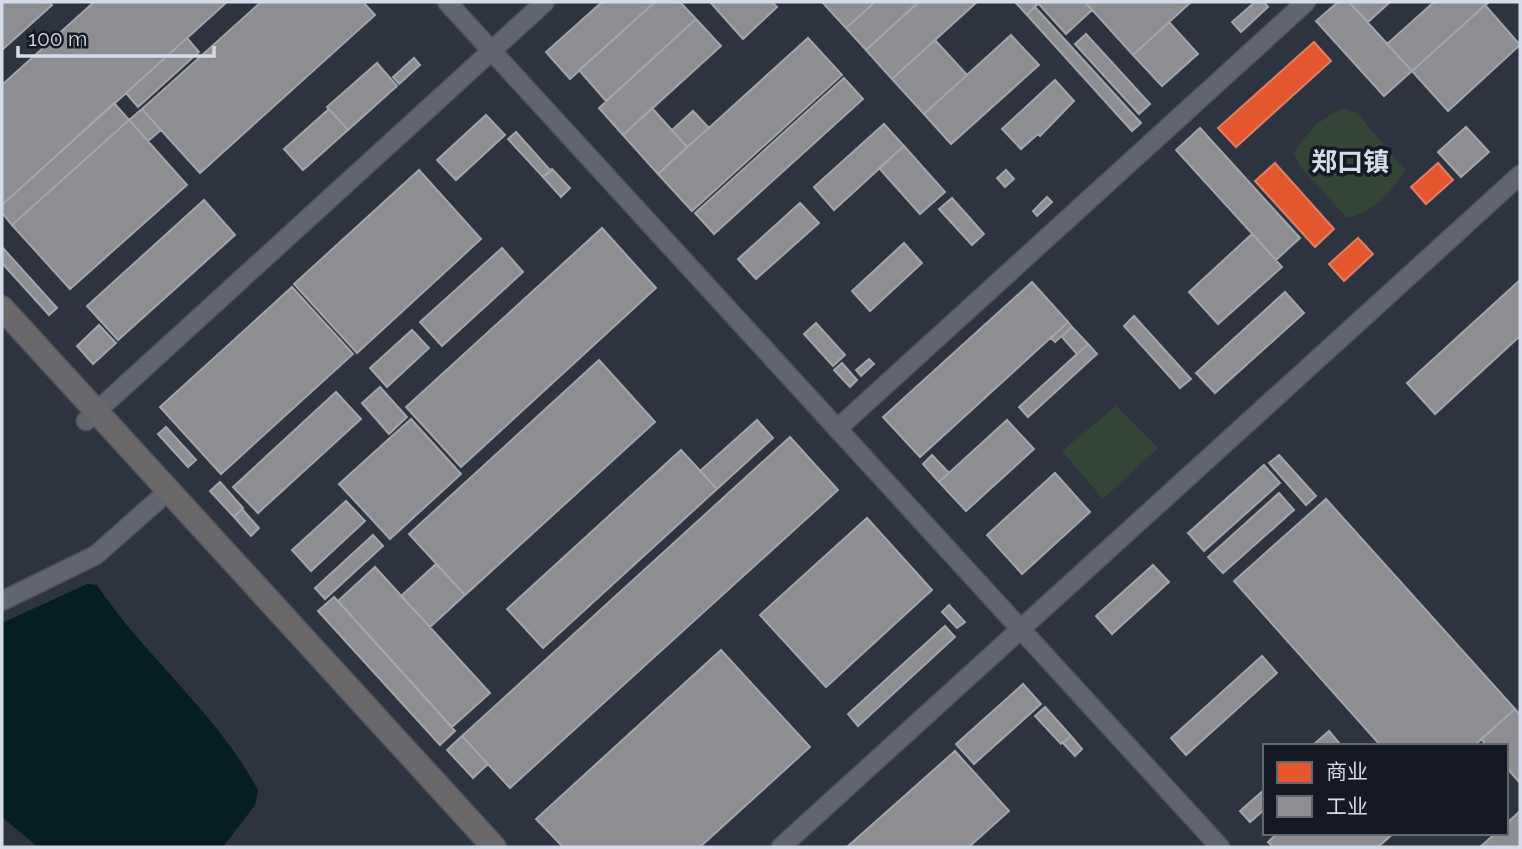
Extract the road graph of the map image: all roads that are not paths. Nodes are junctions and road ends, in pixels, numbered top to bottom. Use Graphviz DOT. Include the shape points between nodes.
graph roads {
  1 [pos="447,2"];
  2 [pos="545,2"];
  3 [pos="1306,2"];
  4 [pos="492,51"];
  5 [pos="1520,175"];
  6 [pos="2,308"];
  7 [pos="2,328"];
  8 [pos="91,417"];
  9 [pos="837,429"];
  10 [pos="158,500"];
  11 [pos="2,601"];
  12 [pos="1021,629"];
  13 [pos="475,847"];
  14 [pos="494,847"];
  15 [pos="781,847"];
  16 [pos="1220,847"];
  1 -- 4 [label="street"];
  2 -- 4 [label="street"];
  3 -- 9 [label="street"];
  4 -- 8 [label="street"];
  4 -- 9 [label="street"];
  5 -- 12 [label="street"];
  6 -- 8 [label="main road"];
  7 -- 8 [label="main road"];
  8 -- 10 [label="main road"];
  8 -- 14 [label="main road"];
  9 -- 12 [label="street"];
  10 -- 11 [label="street" via="96,555"];
  10 -- 13 [label="main road"];
  12 -- 15 [label="street"];
  12 -- 16 [label="street"];
}
